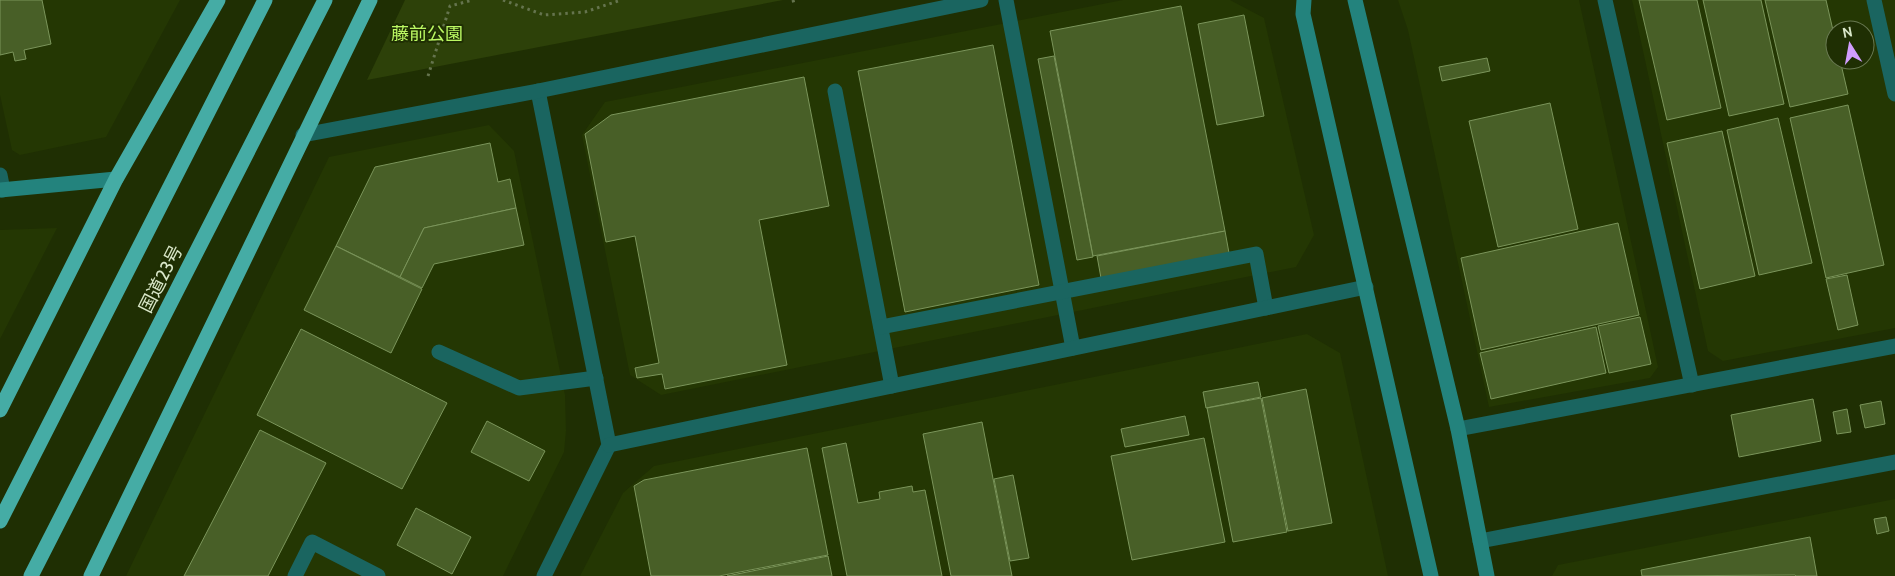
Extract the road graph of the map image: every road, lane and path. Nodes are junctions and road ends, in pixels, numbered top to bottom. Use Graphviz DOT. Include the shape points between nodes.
graph roads {
  1 [pos="218,0"];
  2 [pos="265,0"];
  3 [pos="325,0"];
  4 [pos="370,0"];
  5 [pos="473,0"];
  6 [pos="503,0"];
  7 [pos="621,0"];
  8 [pos="981,0"];
  9 [pos="1006,0"];
  10 [pos="1304,0"];
  11 [pos="1355,0"];
  12 [pos="1605,0"];
  13 [pos="1874,0"];
  14 [pos="428,76"];
  15 [pos="835,91"];
  16 [pos="538,92"];
  17 [pos="1895,94"];
  18 [pos="303,134"];
  19 [pos="116,179"];
  20 [pos="1,185"];
  21 [pos="1366,288"];
  22 [pos="1062,292"];
  23 [pos="1266,308"];
  24 [pos="881,327"];
  25 [pos="1895,346"];
  26 [pos="1073,348"];
  27 [pos="439,352"];
  28 [pos="596,378"];
  29 [pos="1692,385"];
  30 [pos="892,386"];
  31 [pos="0,410"];
  32 [pos="1458,429"];
  33 [pos="609,445"];
  34 [pos="1895,462"];
  35 [pos="0,521"];
  36 [pos="1480,541"];
  37 [pos="31,576"];
  38 [pos="91,576"];
  39 [pos="295,576"];
  40 [pos="378,576"];
  41 [pos="544,576"];
  42 [pos="1431,576"];
  43 [pos="1487,576"];
  1 -- 19 [label="highway"];
  2 -- 35 [label="highway, 国道23号"];
  3 -- 37 [label="highway, 国道23号"];
  4 -- 18 [label="highway"];
  5 -- 14 [label="path" via="450,6"];
  6 -- 7 [label="path" via="544,15 585,12"];
  8 -- 16 [label="street"];
  9 -- 22 [label="street"];
  10 -- 21 [label="street" via="1304,14"];
  11 -- 32 [label="street"];
  12 -- 29 [label="street"];
  13 -- 17 [label="street"];
  15 -- 24 [label="street"];
  16 -- 18 [label="street"];
  16 -- 28 [label="street"];
  18 -- 38 [label="highway"];
  19 -- 20 [label="street"];
  19 -- 31 [label="highway"];
  21 -- 23 [label="street"];
  21 -- 42 [label="street"];
  22 -- 23 [label="street" via="1256,254"];
  22 -- 24 [label="street"];
  22 -- 26 [label="street"];
  23 -- 26 [label="street"];
  24 -- 30 [label="street"];
  25 -- 29 [label="street"];
  26 -- 30 [label="street"];
  27 -- 28 [label="street" via="519,388"];
  28 -- 33 [label="street"];
  29 -- 32 [label="street"];
  30 -- 33 [label="street"];
  32 -- 36 [label="street"];
  33 -- 41 [label="street"];
  34 -- 36 [label="street"];
  36 -- 43 [label="street"];
  39 -- 40 [label="street" via="312,542"];
}
